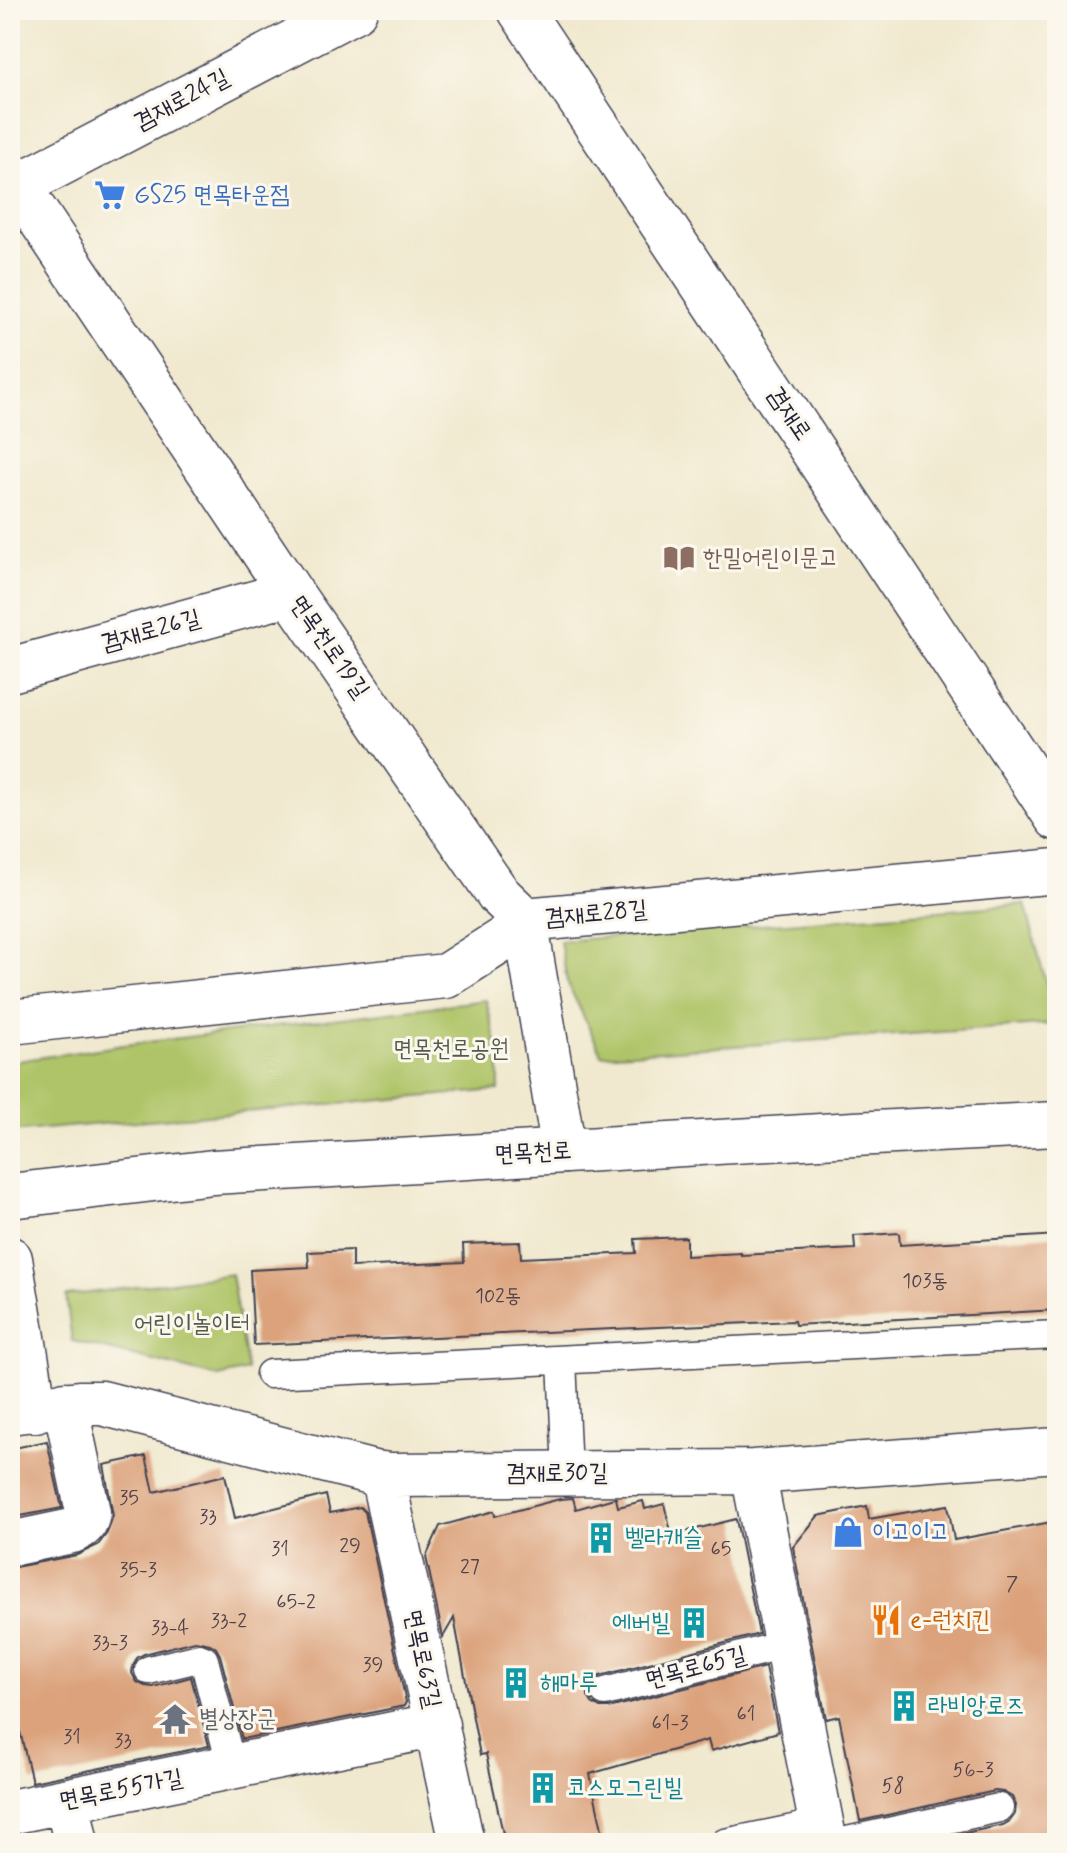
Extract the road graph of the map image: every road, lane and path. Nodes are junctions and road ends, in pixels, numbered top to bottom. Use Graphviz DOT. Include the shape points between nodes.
graph roads {
  1 [pos="355,10"];
  2 [pos="520,10"];
  3 [pos="13,183"];
  4 [pos="291,593"];
  5 [pos="10,670"];
  6 [pos="1057,818"];
  7 [pos="1057,871"];
  8 [pos="525,920"];
  9 [pos="10,1022"];
  10 [pos="1057,1124"];
  11 [pos="564,1151"];
  12 [pos="10,1196"];
  13 [pos="10,1259"];
  14 [pos="1057,1335"];
  15 [pos="562,1360"];
  16 [pos="270,1374"];
  17 [pos="37,1409"];
  18 [pos="1057,1450"];
  19 [pos="753,1472"];
  20 [pos="567,1473"];
  21 [pos="382,1474"];
  22 [pos="10,1544"];
  23 [pos="787,1644"];
  24 [pos="149,1670"];
  25 [pos="605,1692"];
  26 [pos="437,1725"];
  27 [pos="232,1768"];
  28 [pos="67,1801"];
  29 [pos="999,1808"];
  30 [pos="10,1812"];
  31 [pos="828,1836"];
  32 [pos="76,1843"];
  33 [pos="462,1843"];
  34 [pos="725,1843"];
  1 -- 3 [label="street, 겸재로24길"];
  2 -- 6 [label="street, 겸재로"];
  3 -- 4 [label="street, 면목천로19길"];
  4 -- 5 [label="street, 겸재로26길"];
  4 -- 8 [label="street, 면목천로19길" via="499,895"];
  7 -- 8 [label="street, 겸재로28길"];
  8 -- 9 [label="street, 겸재로28길" via="446,976"];
  8 -- 11 [label="street"];
  10 -- 11 [label="street, 면목천로"];
  11 -- 12 [label="street, 면목천로" via="213,1172"];
  13 -- 17 [label="street"];
  14 -- 15 [label="lane"];
  15 -- 16 [label="lane"];
  15 -- 20 [label="lane"];
  17 -- 21 [label="street, 겸재로30길" via="102,1403"];
  17 -- 22 [label="street" via="88,1512 87,1520 72,1531"];
  18 -- 19 [label="street, 겸재로30길"];
  19 -- 20 [label="street, 겸재로30길"];
  19 -- 23 [label="street"];
  20 -- 21 [label="street, 겸재로30길"];
  21 -- 26 [label="street, 면목로63길"];
  23 -- 25 [label="lane, 면목로65길"];
  23 -- 31 [label="street"];
  24 -- 27 [label="lane" via="203,1658"];
  26 -- 27 [label="street, 면목로55가길"];
  26 -- 33 [label="street, 면목로63길"];
  27 -- 28 [label="street, 면목로55가길"];
  28 -- 30 [label="street, 면목로55가길"];
  28 -- 32 [label="street"];
  29 -- 31 [label="lane"];
  31 -- 34 [label="lane"];
}
